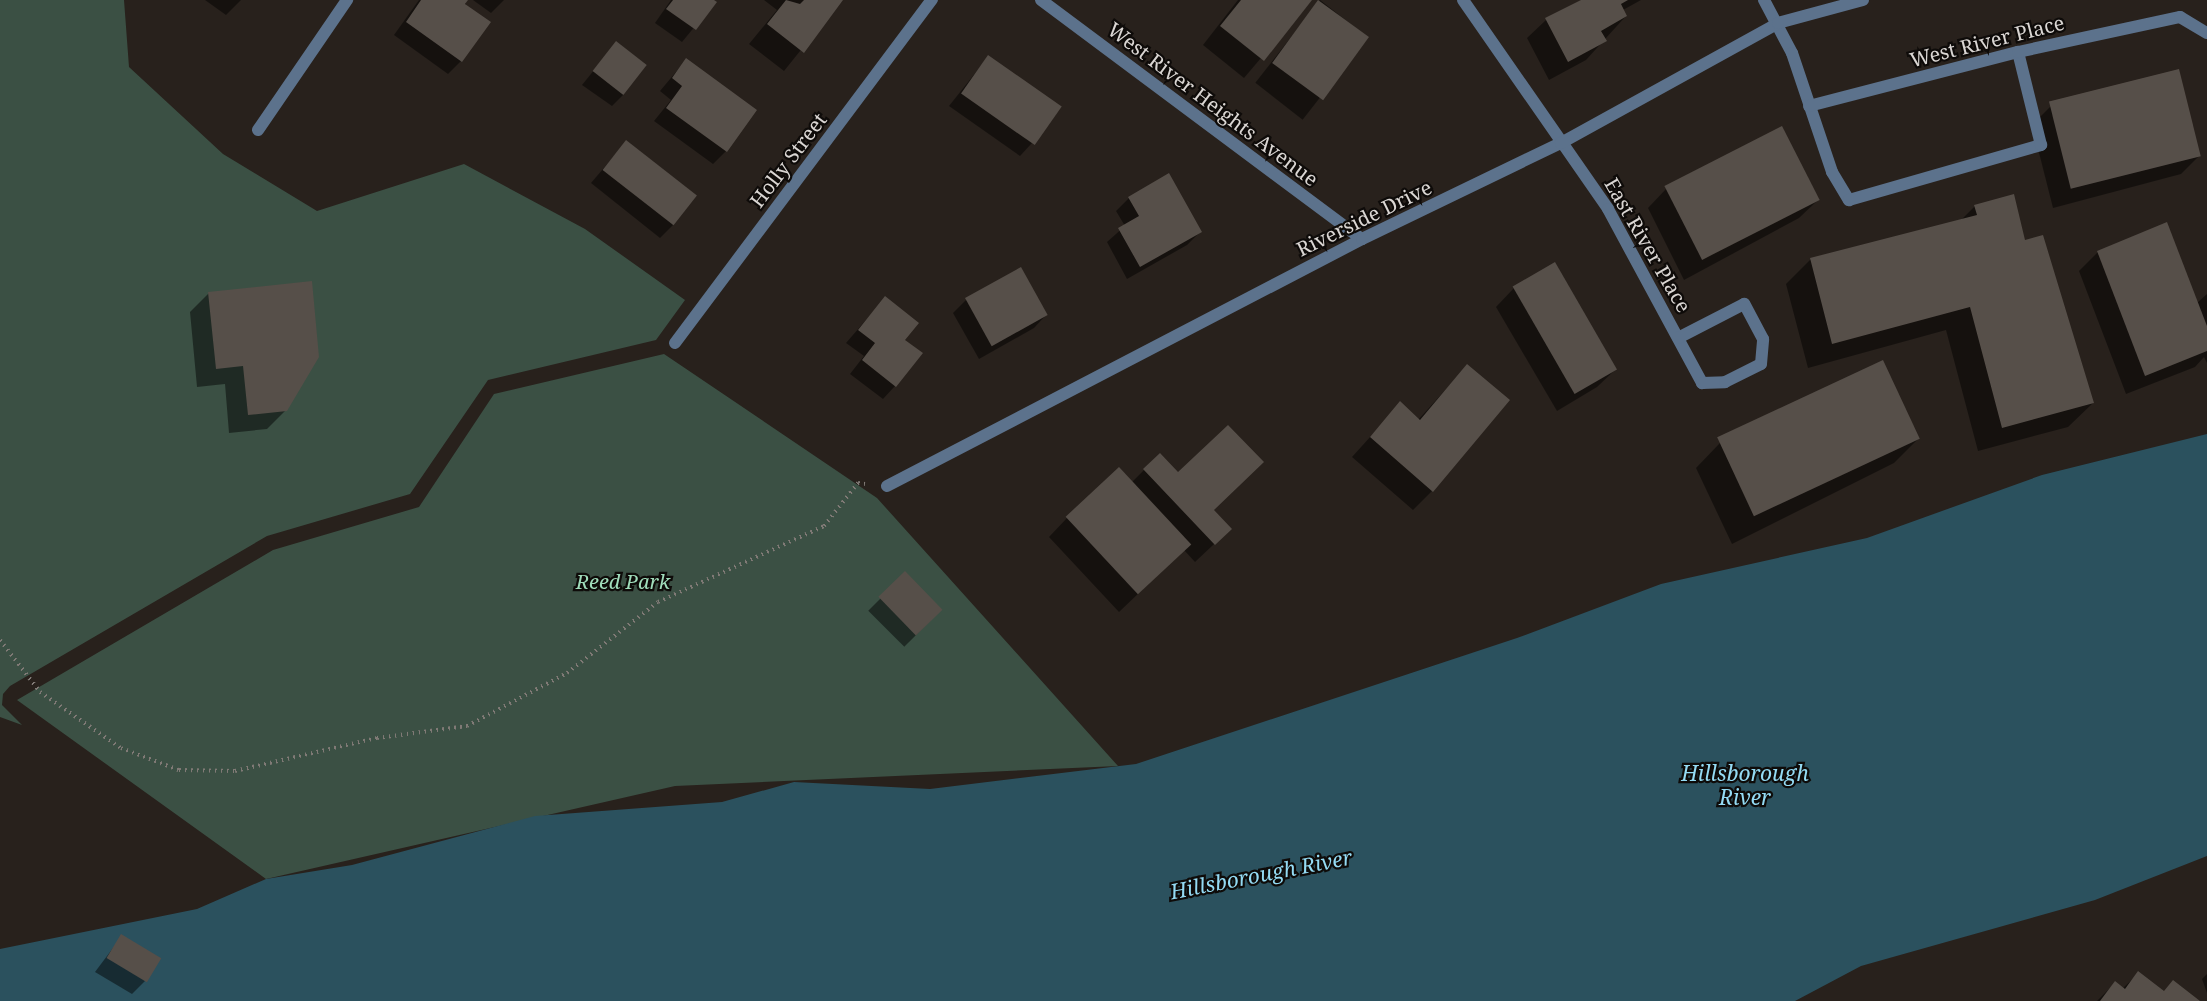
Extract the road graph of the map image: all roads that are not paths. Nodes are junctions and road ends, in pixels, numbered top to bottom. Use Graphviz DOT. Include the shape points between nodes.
graph roads {
  1 [pos="347,0"];
  2 [pos="932,0"];
  3 [pos="1041,0"];
  4 [pos="1463,0"];
  5 [pos="1764,0"];
  6 [pos="1863,0"];
  7 [pos="1778,23"];
  8 [pos="2207,33"];
  9 [pos="2018,52"];
  10 [pos="1809,106"];
  11 [pos="258,130"];
  12 [pos="1561,143"];
  13 [pos="1362,239"];
  14 [pos="1678,338"];
  15 [pos="675,343"];
  16 [pos="887,486"];
  1 -- 11 [label="street"];
  2 -- 15 [label="street, Holly Street"];
  3 -- 13 [label="street, West River Heights Avenue"];
  4 -- 12 [label="street, East River Place"];
  5 -- 7 [label="street"];
  6 -- 7 [label="street, Riverside Drive"];
  7 -- 10 [label="street"];
  7 -- 12 [label="street, Riverside Drive"];
  8 -- 9 [label="street, West River Place" via="2180,17"];
  9 -- 10 [label="street, West River Place"];
  9 -- 10 [label="street" via="2041,145 1849,200 1832,172"];
  12 -- 13 [label="street, Riverside Drive"];
  12 -- 14 [label="street, East River Place" via="1608,209"];
  13 -- 16 [label="street, Riverside Drive"];
  14 -- 14 [label="street, East River Place" via="1702,382 1725,382 1761,364 1763,339 1744,304"];
}
